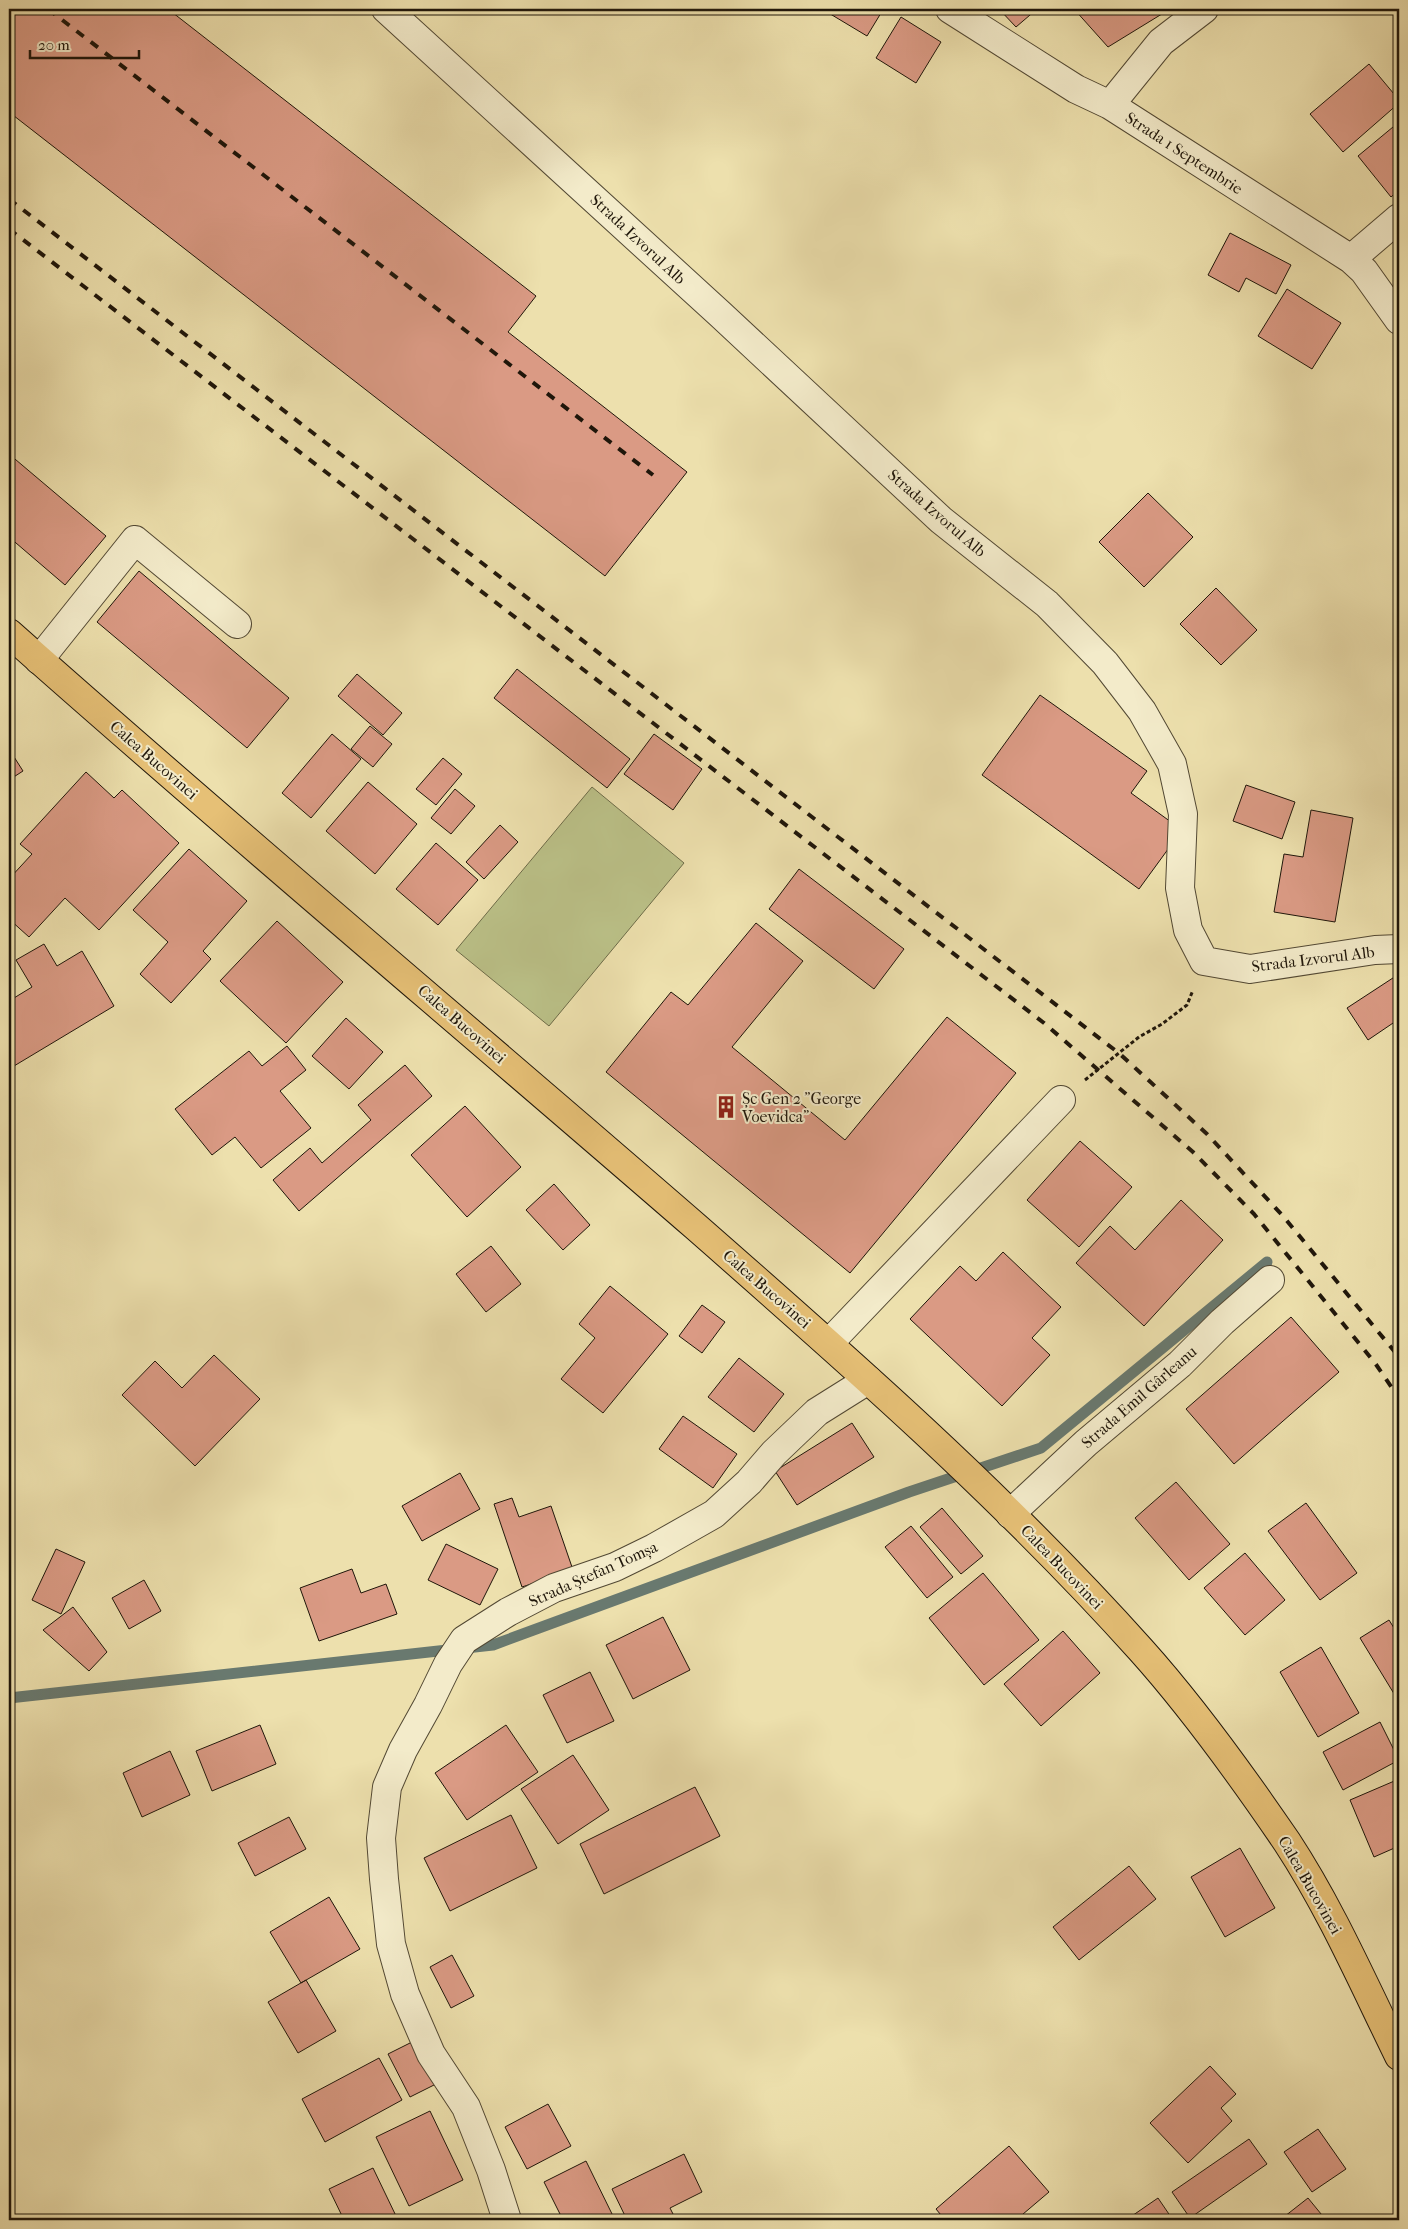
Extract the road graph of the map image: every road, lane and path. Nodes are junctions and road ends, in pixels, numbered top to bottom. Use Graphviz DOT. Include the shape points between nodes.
graph roads {
  1 [pos="386,9"];
  2 [pos="950,9"];
  3 [pos="1204,9"];
  4 [pos="977,19"];
  5 [pos="1110,105"];
  6 [pos="1399,218"];
  7 [pos="1351,259"];
  8 [pos="1399,320"];
  9 [pos="237,624"];
  10 [pos="9,633"];
  11 [pos="40,660"];
  12 [pos="1399,949"];
  13 [pos="1204,961"];
  14 [pos="1061,1100"];
  15 [pos="1270,1280"];
  16 [pos="829,1343"];
  17 [pos="868,1380"];
  18 [pos="1010,1514"];
  19 [pos="1399,2056"];
  20 [pos="507,2220"];
  1 -- 13 [label="street, Strada Izvorul Alb" via="941,520 1047,604 1105,663 1142,710 1172,764 1183,814 1180,888 1188,930"];
  2 -- 4 [label="street, Strada 1 Septembrie"];
  3 -- 5 [label="street" via="1161,42"];
  4 -- 5 [label="street, Strada 1 Septembrie" via="1076,89"];
  5 -- 7 [label="street, Strada 1 Septembrie"];
  6 -- 7 [label="street"];
  7 -- 8 [label="street, Strada 1 Septembrie"];
  9 -- 11 [label="street" via="135,540"];
  10 -- 11 [label="highway, Calea Bucovinei"];
  11 -- 16 [label="highway, Calea Bucovinei"];
  12 -- 13 [label="street, Strada Izvorul Alb" via="1250,969"];
  13 -- 14 [label="path" via="1187,1005 1140,1037"];
  14 -- 16 [label="street"];
  15 -- 18 [label="street, Strada Emil Gârleanu"];
  16 -- 17 [label="highway, Calea Bucovinei"];
  17 -- 18 [label="highway, Calea Bucovinei"];
  17 -- 20 [label="street, Strada Ștefan Tomșa" via="818,1412 714,1514 615,1567 554,1588 464,1640 448,1664 386,1787 381,1838 391,1944 405,1994 431,2054 466,2108"];
  18 -- 19 [label="highway, Calea Bucovinei" via="1144,1653 1247,1786 1289,1846 1334,1924"];
}
